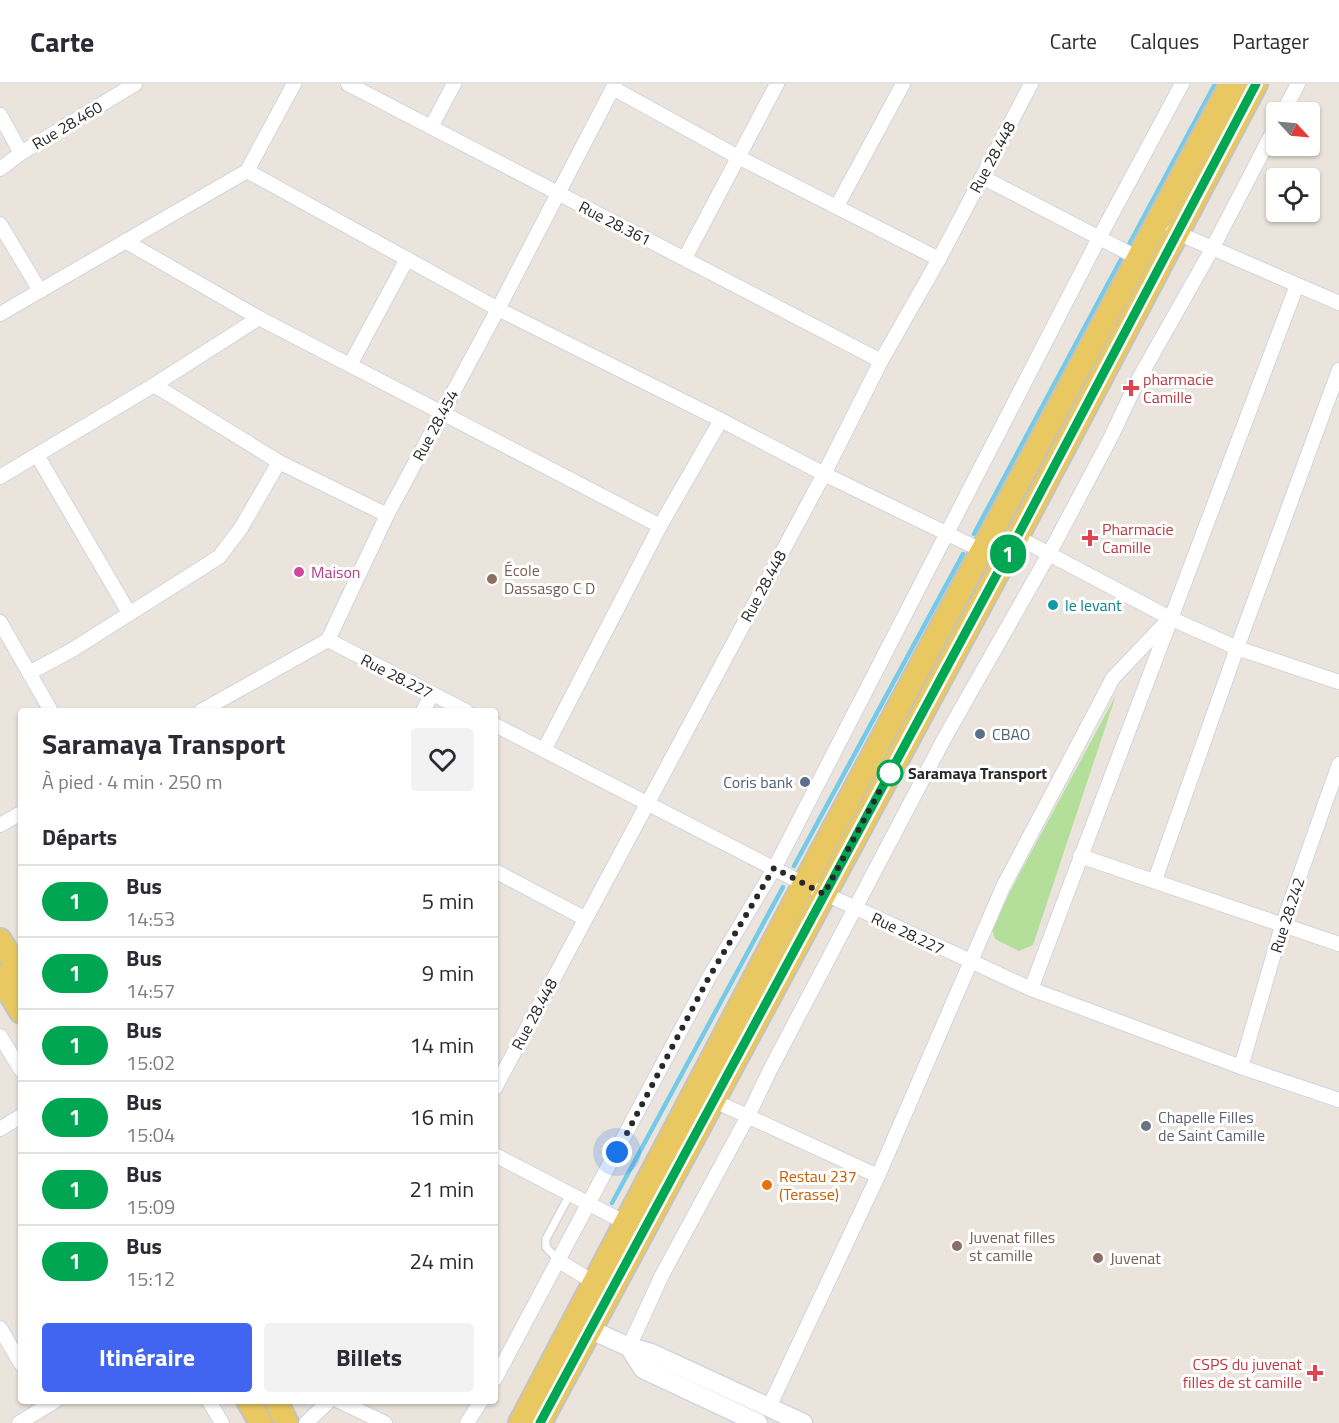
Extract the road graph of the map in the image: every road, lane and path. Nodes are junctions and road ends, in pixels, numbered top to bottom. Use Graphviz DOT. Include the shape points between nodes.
graph roads {
  1 [pos="135,84"];
  2 [pos="294,84"];
  3 [pos="348,84"];
  4 [pos="454,84"];
  5 [pos="777,84"];
  6 [pos="903,84"];
  7 [pos="1031,84"];
  8 [pos="1182,84"];
  9 [pos="1231,84"];
  10 [pos="1256,84"];
  11 [pos="1298,84"];
  12 [pos="614,86"];
  13 [pos="1288,102"];
  14 [pos="0,114"];
  15 [pos="431,127"];
  16 [pos="1266,145"];
  17 [pos="21,153"];
  18 [pos="738,158"];
  19 [pos="0,169"];
  20 [pos="247,171"];
  21 [pos="982,177"];
  22 [pos="557,194"];
  23 [pos="837,206"];
  24 [pos="0,224"];
  25 [pos="1157,224"];
  26 [pos="1178,234"];
  27 [pos="1099,238"];
  28 [pos="125,242"];
  29 [pos="1212,249"];
  30 [pos="685,258"];
  31 [pos="1137,258"];
  32 [pos="407,259"];
  33 [pos="939,259"];
  34 [pos="1297,285"];
  35 [pos="40,291"];
  36 [pos="1339,303"];
  37 [pos="498,309"];
  38 [pos="0,314"];
  39 [pos="259,318"];
  40 [pos="881,361"];
  41 [pos="350,365"];
  42 [pos="1339,370"];
  43 [pos="154,385"];
  44 [pos="442,412"];
  45 [pos="721,420"];
  46 [pos="37,455"];
  47 [pos="279,462"];
  48 [pos="824,474"];
  49 [pos="0,477"];
  50 [pos="387,515"];
  51 [pos="660,526"];
  52 [pos="948,534"];
  53 [pos="1017,537"];
  54 [pos="983,551"];
  55 [pos="1049,554"];
  56 [pos="129,613"];
  57 [pos="1170,618"];
  58 [pos="0,622"];
  59 [pos="328,640"];
  60 [pos="1237,648"];
  61 [pos="29,673"];
  62 [pos="1339,682"];
  63 [pos="432,694"];
  64 [pos="49,708"];
  65 [pos="206,708"];
  66 [pos="425,708"];
  67 [pos="460,708"];
  68 [pos="498,727"];
  69 [pos="544,750"];
  70 [pos="1339,764"];
  71 [pos="647,802"];
  72 [pos="18,815"];
  73 [pos="0,825"];
  74 [pos="1080,856"];
  75 [pos="774,868"];
  76 [pos="498,873"];
  77 [pos="1155,880"];
  78 [pos="804,884"];
  79 [pos="824,894"];
  80 [pos="855,908"];
  81 [pos="584,918"];
  82 [pos="1282,926"];
  83 [pos="0,940"];
  84 [pos="1339,944"];
  85 [pos="970,962"];
  86 [pos="18,969"];
  87 [pos="0,977"];
  88 [pos="1031,989"];
  89 [pos="18,1007"];
  90 [pos="0,1036"];
  91 [pos="18,1065"];
  92 [pos="1241,1067"];
  93 [pos="498,1082"];
  94 [pos="704,1096"];
  95 [pos="1339,1100"];
  96 [pos="748,1116"];
  97 [pos="18,1118"];
  98 [pos="0,1129"];
  99 [pos="498,1157"];
  100 [pos="878,1176"];
  101 [pos="570,1194"];
  102 [pos="590,1204"];
  103 [pos="626,1223"];
  104 [pos="559,1261"];
  105 [pos="602,1288"];
  106 [pos="581,1325"];
  107 [pos="0,1328"];
  108 [pos="629,1347"];
  109 [pos="18,1359"];
  110 [pos="498,1373"];
  111 [pos="47,1404"];
  112 [pos="211,1404"];
  113 [pos="250,1404"];
  114 [pos="278,1404"];
  115 [pos="326,1404"];
  116 [pos="345,1404"];
  117 [pos="479,1404"];
  118 [pos="769,1407"];
  119 [pos="19,1423"];
  120 [pos="222,1423"];
  121 [pos="261,1423"];
  122 [pos="287,1423"];
  123 [pos="306,1423"];
  124 [pos="385,1423"];
  125 [pos="467,1423"];
  126 [pos="520,1423"];
  127 [pos="540,1423"];
  128 [pos="758,1423"];
  129 [pos="803,1423"];
  1 -- 17 [label="street, Rue 28.460"];
  2 -- 20 [label="street"];
  3 -- 15 [label="street, Rue 28.361"];
  4 -- 15 [label="street"];
  5 -- 18 [label="street"];
  6 -- 23 [label="street"];
  7 -- 21 [label="street, Rue 28.448"];
  8 -- 27 [label="street"];
  9 -- 25 [label="main road"];
  10 -- 26 [label="main road"];
  11 -- 13 [label="street"];
  12 -- 18 [label="street"];
  12 -- 22 [label="street, Rue 28.454"];
  14 -- 17 [label="street"];
  15 -- 22 [label="street, Rue 28.361"];
  16 -- 29 [label="street"];
  17 -- 19 [label="street, Rue 28.460"];
  18 -- 23 [label="street"];
  18 -- 30 [label="street"];
  20 -- 28 [label="street"];
  20 -- 32 [label="street"];
  21 -- 27 [label="street"];
  21 -- 33 [label="street, Rue 28.448"];
  22 -- 30 [label="street, Rue 28.361"];
  22 -- 37 [label="street, Rue 28.454"];
  23 -- 33 [label="street"];
  24 -- 35 [label="street"];
  25 -- 26 [label="street"];
  25 -- 31 [label="main road"];
  26 -- 29 [label="street"];
  26 -- 53 [label="main road"];
  27 -- 31 [label="street"];
  27 -- 52 [label="street"];
  28 -- 35 [label="street"];
  28 -- 39 [label="street"];
  29 -- 34 [label="street"];
  29 -- 55 [label="street" via="1137,382"];
  30 -- 40 [label="street, Rue 28.361"];
  31 -- 54 [label="main road"];
  32 -- 37 [label="street"];
  32 -- 41 [label="street"];
  33 -- 40 [label="street, Rue 28.448"];
  34 -- 36 [label="street"];
  34 -- 57 [label="street"];
  35 -- 38 [label="street"];
  37 -- 44 [label="street, Rue 28.454"];
  37 -- 45 [label="street"];
  39 -- 41 [label="street"];
  39 -- 43 [label="street"];
  40 -- 48 [label="street, Rue 28.448"];
  41 -- 44 [label="street"];
  42 -- 60 [label="street"];
  43 -- 46 [label="street"];
  43 -- 47 [label="street"];
  44 -- 50 [label="street, Rue 28.454"];
  44 -- 51 [label="street"];
  45 -- 48 [label="street"];
  45 -- 51 [label="street"];
  46 -- 49 [label="street"];
  46 -- 56 [label="street"];
  47 -- 50 [label="street"];
  47 -- 56 [label="street" via="241,528 219,557"];
  48 -- 52 [label="street"];
  48 -- 71 [label="street, Rue 28.448"];
  50 -- 59 [label="street, Rue 28.454"];
  51 -- 69 [label="street"];
  52 -- 54 [label="street"];
  52 -- 75 [label="street"];
  53 -- 54 [label="street"];
  53 -- 55 [label="street"];
  53 -- 79 [label="main road"];
  54 -- 78 [label="main road"];
  55 -- 57 [label="street"];
  55 -- 80 [label="street" via="945,737"];
  56 -- 61 [label="street"];
  57 -- 60 [label="street"];
  57 -- 74 [label="street"];
  57 -- 85 [label="street" via="1113,678 1003,886"];
  58 -- 61 [label="street"];
  59 -- 63 [label="street, Rue 28.227"];
  59 -- 65 [label="street"];
  60 -- 62 [label="street"];
  60 -- 77 [label="street"];
  61 -- 64 [label="street"];
  63 -- 66 [label="street"];
  63 -- 67 [label="street, Rue 28.227"];
  68 -- 69 [label="street, Rue 28.227"];
  69 -- 71 [label="street, Rue 28.227"];
  70 -- 82 [label="street, Rue 28.242"];
  71 -- 75 [label="street, Rue 28.227"];
  71 -- 81 [label="street, Rue 28.448"];
  72 -- 73 [label="street"];
  74 -- 77 [label="street"];
  74 -- 88 [label="street"];
  75 -- 78 [label="street, Rue 28.227"];
  75 -- 102 [label="street" via="708,979"];
  76 -- 81 [label="street"];
  77 -- 82 [label="street"];
  78 -- 79 [label="street, Rue 28.227"];
  78 -- 94 [label="main road"];
  79 -- 80 [label="street, Rue 28.227"];
  79 -- 94 [label="main road"];
  80 -- 85 [label="street, Rue 28.227"];
  80 -- 96 [label="street"];
  81 -- 93 [label="street, Rue 28.448"];
  82 -- 84 [label="street"];
  82 -- 92 [label="street, Rue 28.242"];
  83 -- 86 [label="main road"];
  85 -- 88 [label="street, Rue 28.227"];
  85 -- 100 [label="street"];
  87 -- 89 [label="main road"];
  88 -- 92 [label="street, Rue 28.227"];
  90 -- 91 [label="street"];
  92 -- 95 [label="street, Rue 28.227"];
  94 -- 96 [label="street"];
  94 -- 103 [label="main road"];
  94 -- 105 [label="main road"];
  96 -- 100 [label="street"];
  96 -- 108 [label="street" via="662,1275"];
  97 -- 98 [label="street"];
  99 -- 101 [label="street"];
  100 -- 118 [label="street"];
  101 -- 102 [label="street"];
  101 -- 104 [label="lane" via="546,1239 546,1247"];
  102 -- 103 [label="street"];
  102 -- 104 [label="street"];
  103 -- 105 [label="main road"];
  104 -- 105 [label="street"];
  104 -- 110 [label="street"];
  105 -- 106 [label="main road"];
  106 -- 108 [label="street"];
  106 -- 126 [label="main road"];
  106 -- 127 [label="main road"];
  107 -- 109 [label="street"];
  108 -- 118 [label="street" via="651,1353"];
  108 -- 128 [label="street" via="643,1369"];
  111 -- 119 [label="street"];
  112 -- 120 [label="street"];
  113 -- 121 [label="main road"];
  114 -- 122 [label="main road"];
  115 -- 123 [label="street"];
  116 -- 124 [label="street"];
  117 -- 125 [label="street"];
  118 -- 129 [label="street"];
}
